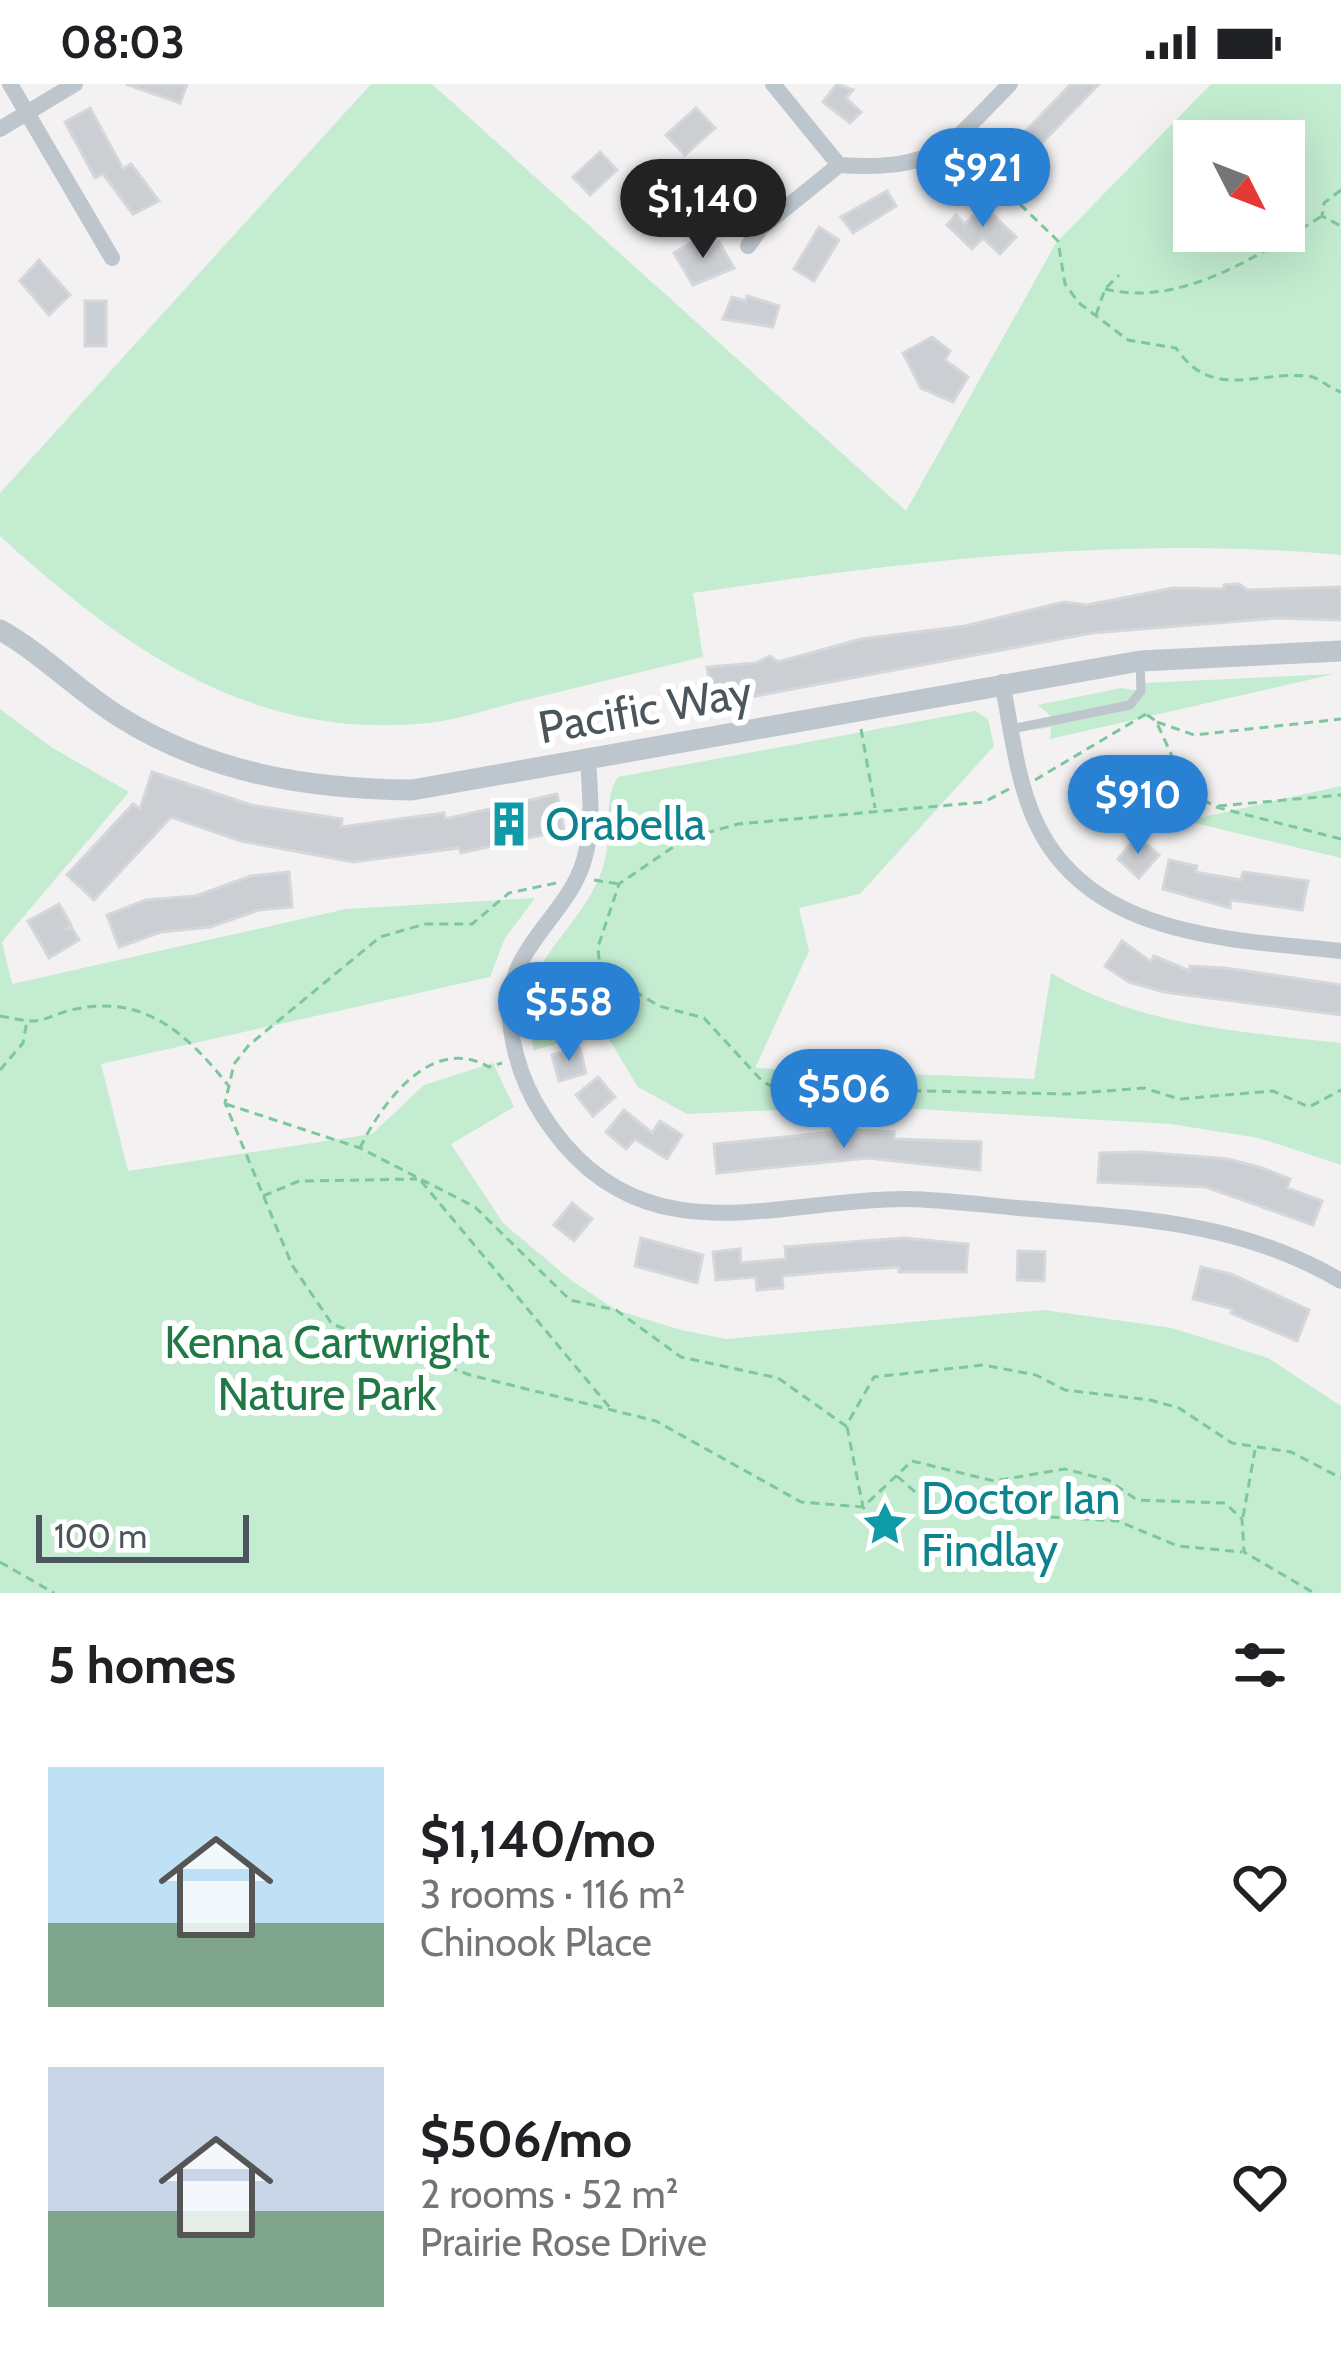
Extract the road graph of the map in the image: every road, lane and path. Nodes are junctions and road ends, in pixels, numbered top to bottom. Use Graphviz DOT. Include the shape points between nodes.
graph roads {
  1 [pos="10,84"];
  2 [pos="75,84"];
  3 [pos="773,84"];
  4 [pos="1010,84"];
  5 [pos="28,111"];
  6 [pos="0,129"];
  7 [pos="962,148"];
  8 [pos="839,165"];
  9 [pos="1341,190"];
  10 [pos="1322,217"];
  11 [pos="1341,226"];
  12 [pos="748,246"];
  13 [pos="112,258"];
  14 [pos="1119,274"];
  15 [pos="1105,290"];
  16 [pos="1095,317"];
  17 [pos="1341,392"];
  18 [pos="0,630"];
  19 [pos="1341,651"];
  20 [pos="1140,661"];
  21 [pos="1002,682"];
  22 [pos="1130,705"];
  23 [pos="858,710"];
  24 [pos="1146,714"];
  25 [pos="1341,719"];
  26 [pos="1156,721"];
  27 [pos="1012,729"];
  28 [pos="588,760"];
  29 [pos="1024,781"];
  30 [pos="1341,795"];
  31 [pos="1216,806"];
  32 [pos="876,812"];
  33 [pos="1341,839"];
  34 [pos="592,880"];
  35 [pos="561,882"];
  36 [pos="619,884"];
  37 [pos="1341,951"];
  38 [pos="0,1016"];
  39 [pos="27,1022"];
  40 [pos="504,1062"];
  41 [pos="0,1070"];
  42 [pos="229,1086"];
  43 [pos="1341,1090"];
  44 [pos="225,1103"];
  45 [pos="360,1148"];
  46 [pos="419,1178"];
  47 [pos="263,1196"];
  48 [pos="1341,1281"];
  49 [pos="612,1410"];
  50 [pos="847,1426"];
  51 [pos="1255,1446"];
  52 [pos="896,1475"];
  53 [pos="1341,1478"];
  54 [pos="863,1507"];
  55 [pos="1242,1519"];
  56 [pos="880,1528"];
  57 [pos="1244,1552"];
  58 [pos="0,1562"];
  59 [pos="54,1593"];
  60 [pos="1315,1593"];
  1 -- 5 [label="street"];
  2 -- 5 [label="street"];
  3 -- 8 [label="street"];
  4 -- 8 [label="street" via="941,154 889,168"];
  5 -- 6 [label="street"];
  5 -- 13 [label="street"];
  7 -- 16 [label="path" via="1058,242 1068,290"];
  8 -- 12 [label="street"];
  9 -- 10 [label="path" via="1324,203"];
  10 -- 11 [label="path"];
  10 -- 15 [label="path" via="1244,263 1169,290"];
  14 -- 15 [label="path"];
  15 -- 16 [label="path"];
  16 -- 17 [label="path" via="1128,340 1176,348 1223,384 1309,376"];
  18 -- 28 [label="street, Pacific Way" via="120,717 261,777 412,790"];
  19 -- 20 [label="street, Pacific Way"];
  20 -- 21 [label="street, Pacific Way"];
  20 -- 22 [label="lane" via="1141,691"];
  21 -- 23 [label="street, Pacific Way"];
  21 -- 27 [label="street"];
  22 -- 24 [label="path"];
  22 -- 27 [label="lane"];
  23 -- 28 [label="street, Pacific Way"];
  23 -- 32 [label="path"];
  24 -- 26 [label="path"];
  24 -- 29 [label="path"];
  25 -- 26 [label="path" via="1194,735"];
  26 -- 31 [label="path" via="1187,791"];
  27 -- 29 [label="street"];
  28 -- 48 [label="street" via="584,862 527,943 509,1013 532,1099 588,1172 643,1201 705,1214 906,1199 1168,1220 1247,1236"];
  29 -- 32 [label="path" via="984,802"];
  29 -- 37 [label="street" via="1052,848 1116,905 1192,934"];
  30 -- 31 [label="path"];
  31 -- 33 [label="path"];
  32 -- 36 [label="path" via="706,832"];
  34 -- 36 [label="path"];
  35 -- 42 [label="path" via="509,893 472,924 425,924 380,937 249,1045"];
  36 -- 43 [label="path" via="598,947 600,970 659,1006 704,1018 764,1082 796,1097 1144,1088 1179,1099 1273,1091 1309,1107"];
  38 -- 39 [label="path"];
  39 -- 41 [label="path" via="23,1042"];
  39 -- 42 [label="path" via="70,1010 151,1012"];
  40 -- 45 [label="path" via="489,1067 472,1057 419,1073 378,1110"];
  42 -- 44 [label="path"];
  44 -- 45 [label="path"];
  44 -- 47 [label="path"];
  45 -- 46 [label="path"];
  46 -- 47 [label="path" via="299,1181"];
  46 -- 49 [label="path"];
  46 -- 50 [label="path" via="475,1207 570,1300 616,1310 681,1357 778,1378"];
  47 -- 49 [label="path" via="292,1265 332,1324 470,1375"];
  49 -- 54 [label="path" via="710,1446 801,1502"];
  50 -- 51 [label="path" via="874,1377 983,1365 1065,1390 1179,1408 1232,1443"];
  50 -- 54 [label="path"];
  51 -- 53 [label="path" via="1291,1452"];
  51 -- 55 [label="path"];
  52 -- 54 [label="path"];
  52 -- 55 [label="path" via="912,1461 994,1481 1065,1469 1108,1480 1137,1500 1225,1503"];
  52 -- 57 [label="path" via="925,1501 952,1511 1118,1521 1178,1546"];
  54 -- 56 [label="path"];
  55 -- 57 [label="path"];
  57 -- 60 [label="path"];
  58 -- 59 [label="path"];
}
